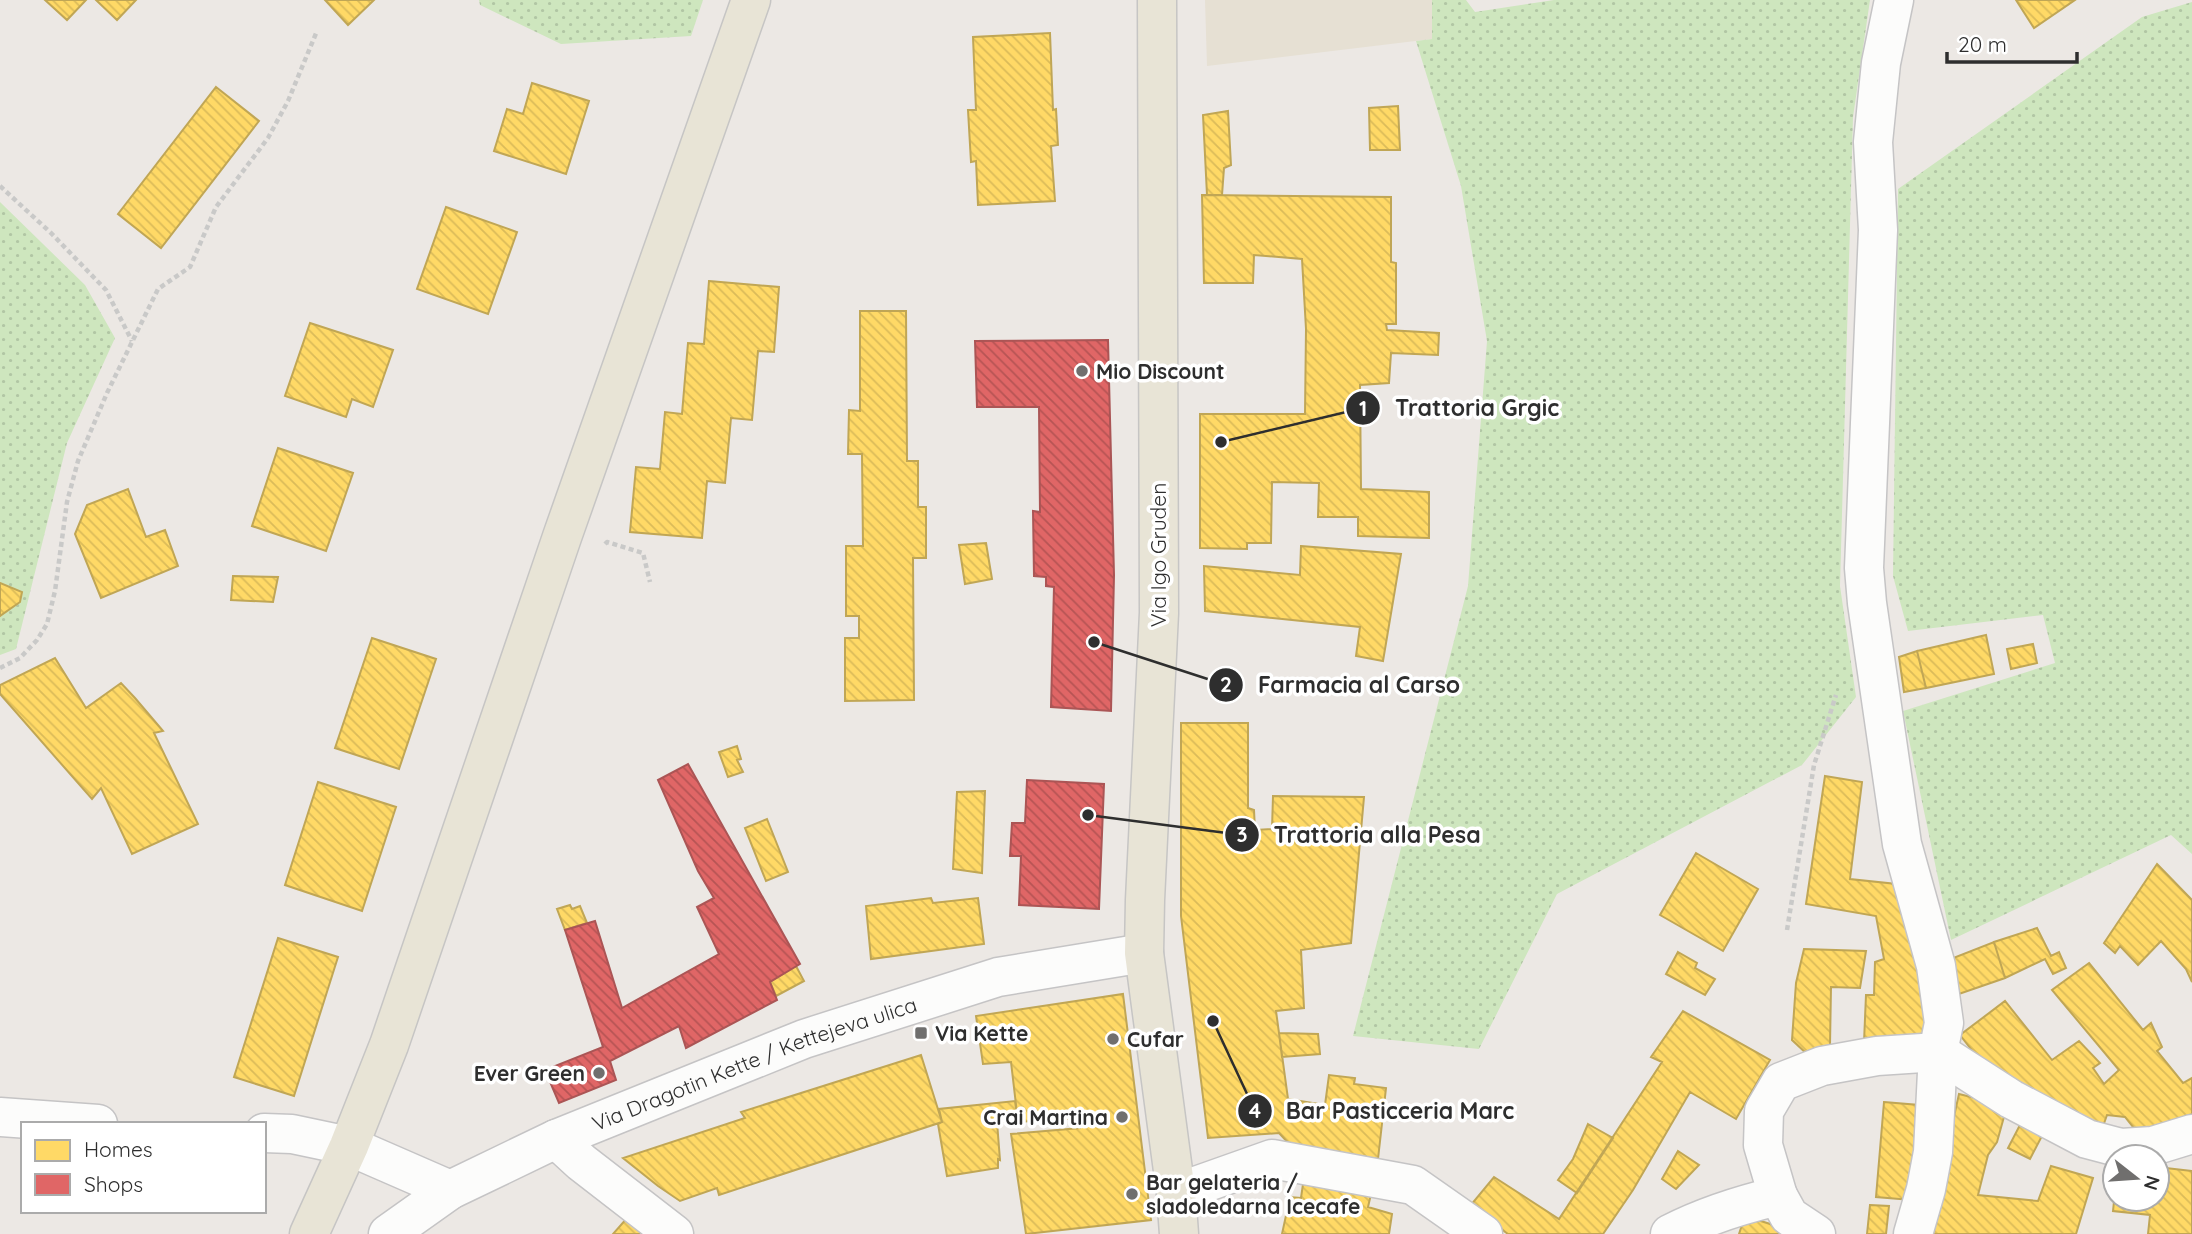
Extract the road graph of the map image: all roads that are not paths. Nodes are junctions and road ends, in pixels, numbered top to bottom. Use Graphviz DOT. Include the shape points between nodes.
graph roads {
  1 [pos="751,0"];
  2 [pos="1157,0"];
  3 [pos="1894,0"];
  4 [pos="1144,953"];
  5 [pos="1938,1052"];
  6 [pos="0,1117"];
  7 [pos="70,1122"];
  8 [pos="266,1133"];
  9 [pos="2192,1134"];
  10 [pos="556,1139"];
  11 [pos="349,1146"];
  12 [pos="450,1191"];
  13 [pos="1176,1193"];
  14 [pos="1779,1196"];
  15 [pos="1694,1228"];
  16 [pos="309,1234"];
  17 [pos="388,1234"];
  18 [pos="674,1234"];
  19 [pos="1179,1234"];
  20 [pos="1483,1234"];
  21 [pos="1816,1234"];
  22 [pos="1913,1234"];
  1 -- 11 [label="main road" via="389,1045"];
  2 -- 4 [label="main road, Via Igo Gruden" via="1159,613"];
  3 -- 5 [label="street" via="1881,63 1874,142 1878,230 1864,568 1902,844 1944,1023"];
  4 -- 10 [label="street, Via Dragotin Kette / Kettejeva ulica" via="972,985 804,1039"];
  4 -- 13 [label="main road, Via Igo Gruden"];
  5 -- 9 [label="street" via="2011,1099 2087,1139 2121,1148 2153,1146"];
  5 -- 14 [label="street" via="1863,1058 1822,1066 1781,1082 1764,1111 1763,1146"];
  5 -- 22 [label="street" via="1933,1152"];
  6 -- 7 [label="street"];
  8 -- 11 [label="street"];
  10 -- 12 [label="street, Via Dragotin Kette / Kettejeva ulica"];
  10 -- 18 [label="street"];
  11 -- 12 [label="street"];
  11 -- 16 [label="main road"];
  12 -- 17 [label="street, Via Dragotin Kette / Kettejeva ulica"];
  13 -- 19 [label="main road, Via Igo Gruden"];
  13 -- 20 [label="street" via="1272,1159 1413,1185"];
  14 -- 15 [label="street" via="1740,1205"];
  14 -- 21 [label="street" via="1789,1216"];
}
